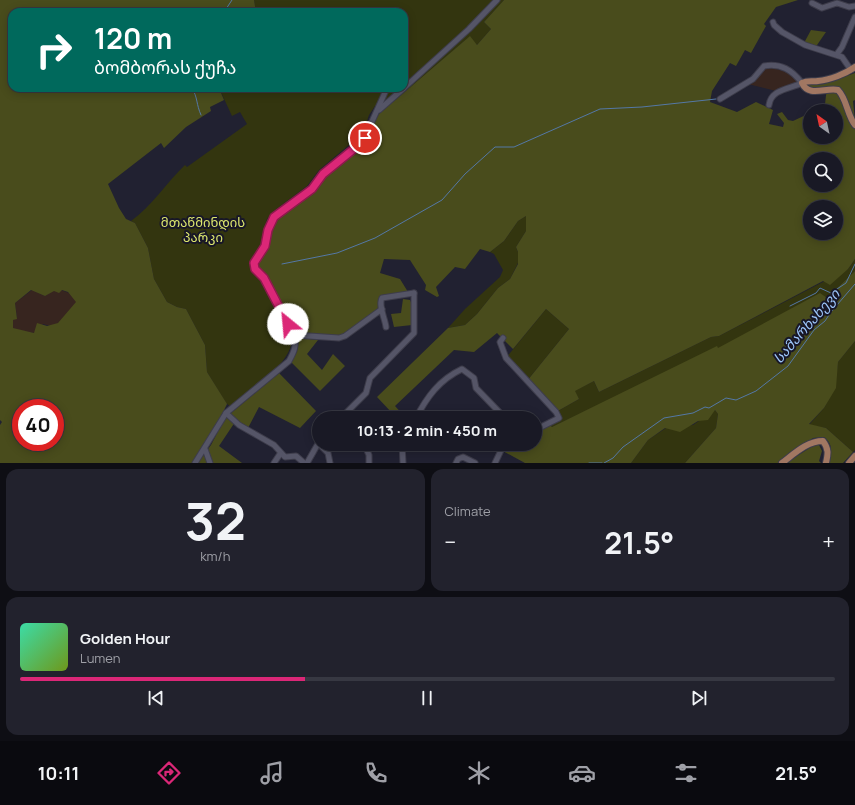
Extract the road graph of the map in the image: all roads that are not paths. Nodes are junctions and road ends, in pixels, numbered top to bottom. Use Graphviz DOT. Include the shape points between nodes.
graph roads {
  1 [pos="497,0"];
  2 [pos="812,3"];
  3 [pos="855,6"];
  4 [pos="855,17"];
  5 [pos="773,22"];
  6 [pos="836,54"];
  7 [pos="853,69"];
  8 [pos="802,83"];
  9 [pos="408,84"];
  10 [pos="385,92"];
  11 [pos="400,92"];
  12 [pos="720,99"];
  13 [pos="769,105"];
  14 [pos="377,112"];
  15 [pos="855,125"];
  16 [pos="382,309"];
  17 [pos="386,327"];
  18 [pos="294,335"];
  19 [pos="503,338"];
  20 [pos="348,411"];
  21 [pos="420,411"];
  22 [pos="498,411"];
  23 [pos="226,413"];
  24 [pos="542,426"];
  25 [pos="205,449"];
  26 [pos="314,451"];
  27 [pos="326,451"];
  28 [pos="367,451"];
  29 [pos="403,451"];
  30 [pos="501,451"];
  31 [pos="280,454"];
  32 [pos="855,456"];
  33 [pos="195,463"];
  34 [pos="210,463"];
  35 [pos="274,463"];
  36 [pos="304,463"];
  37 [pos="307,463"];
  38 [pos="330,463"];
  39 [pos="369,463"];
  40 [pos="404,463"];
  41 [pos="456,463"];
  42 [pos="475,463"];
  43 [pos="495,463"];
  44 [pos="782,463"];
  45 [pos="826,463"];
  46 [pos="849,463"];
  1 -- 9 [label="street" via="470,29"];
  2 -- 3 [label="street" via="822,8 837,3"];
  4 -- 6 [label="street" via="842,47"];
  5 -- 6 [label="street" via="782,32 805,45"];
  6 -- 7 [label="street"];
  7 -- 8 [label="main road" via="822,81"];
  8 -- 12 [label="street" via="793,71 772,64 764,66 753,79"];
  8 -- 13 [label="street" via="777,92"];
  8 -- 15 [label="main road" via="806,89 813,91 838,90"];
  10 -- 14 [label="street"];
  11 -- 14 [label="street"];
  14 -- 18 [label="street" via="361,143 323,174 312,189 274,217 265,246 254,263 255,269 264,278"];
  16 -- 17 [label="street"];
  16 -- 18 [label="street" via="339,338"];
  16 -- 20 [label="street" via="381,301 384,296 414,293 414,334 370,378 366,393"];
  18 -- 23 [label="street" via="296,342 289,361"];
  19 -- 24 [label="street" via="500,342 506,358 559,418"];
  21 -- 22 [label="street" via="426,398 440,384 462,369 474,378 476,388"];
  23 -- 25 [label="street"];
  23 -- 31 [label="street" via="240,425 274,445"];
  25 -- 33 [label="street"];
  25 -- 34 [label="street"];
  26 -- 37 [label="street"];
  27 -- 38 [label="street"];
  28 -- 39 [label="street"];
  29 -- 40 [label="street"];
  30 -- 43 [label="street"];
  31 -- 35 [label="street"];
  31 -- 36 [label="street" via="286,458 296,456"];
  32 -- 46 [label="main road"];
  41 -- 42 [label="street" via="463,457"];
  44 -- 45 [label="main road" via="816,441 822,441 826,445"];
}
